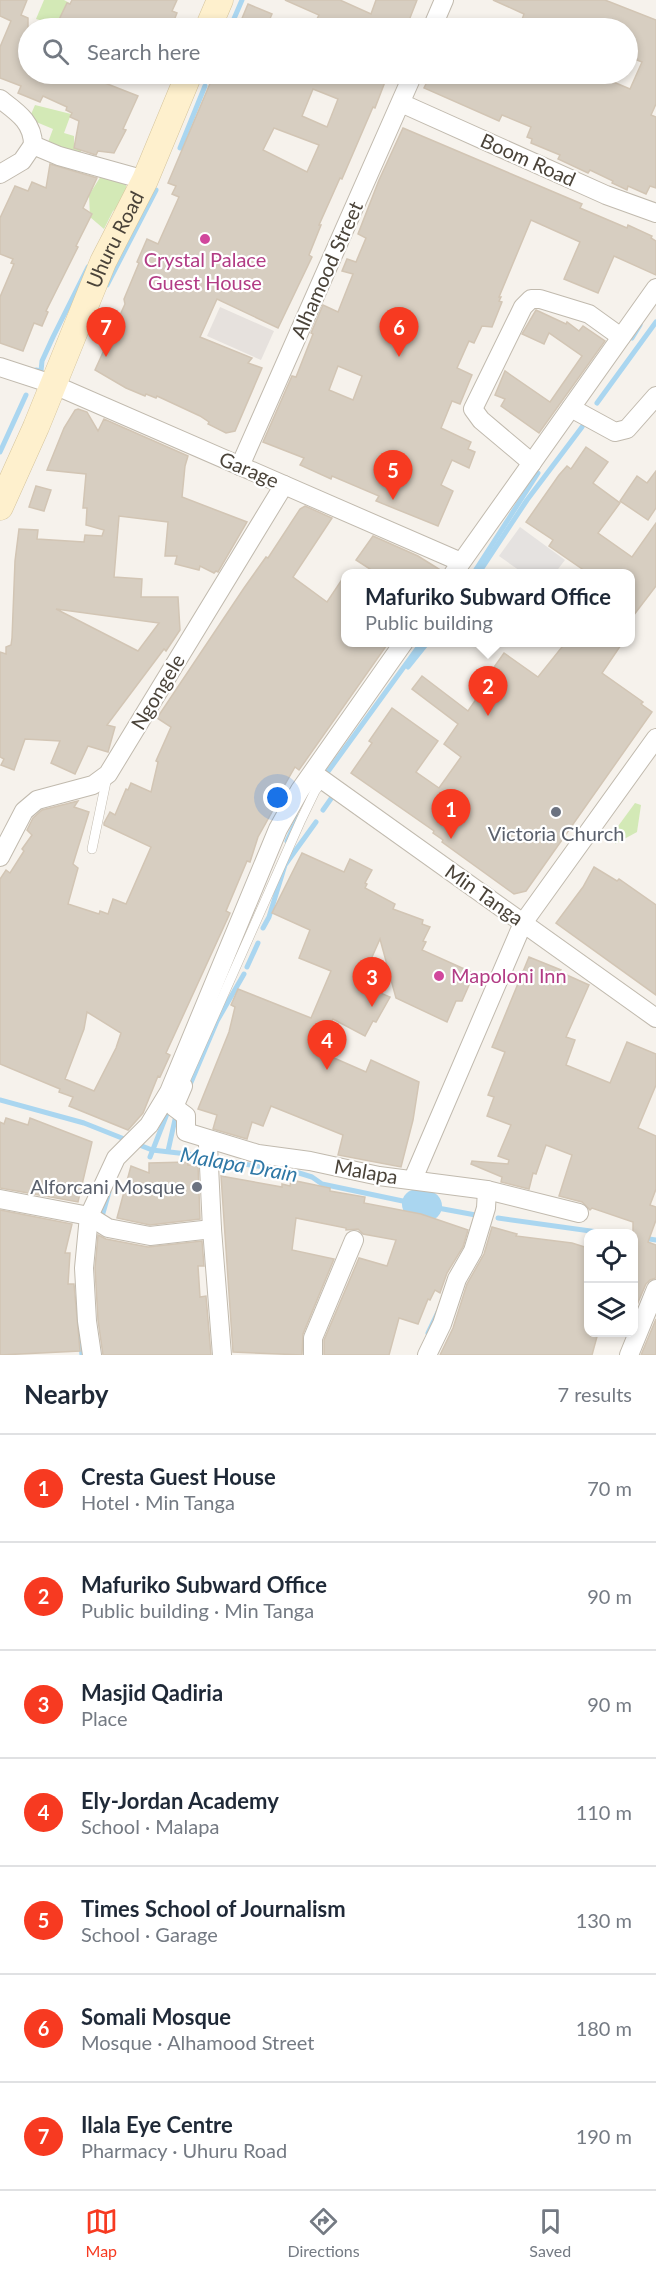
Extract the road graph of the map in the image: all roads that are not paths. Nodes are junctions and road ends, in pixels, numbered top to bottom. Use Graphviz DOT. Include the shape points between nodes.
graph roads {
  1 [pos="220,0"];
  2 [pos="444,0"];
  3 [pos="212,18"];
  4 [pos="436,18"];
  5 [pos="185,84"];
  6 [pos="409,84"];
  7 [pos="0,99"];
  8 [pos="401,103"];
  9 [pos="33,145"];
  10 [pos="0,174"];
  11 [pos="145,180"];
  12 [pos="656,213"];
  13 [pos="656,288"];
  14 [pos="621,337"];
  15 [pos="0,367"];
  16 [pos="44,381"];
  17 [pos="656,396"];
  18 [pos="571,408"];
  19 [pos="532,463"];
  20 [pos="240,466"];
  21 [pos="284,485"];
  22 [pos="2,497"];
  23 [pos="457,568"];
  24 [pos="401,647"];
  25 [pos="656,738"];
  26 [pos="108,774"];
  27 [pos="318,776"];
  28 [pos="93,849"];
  29 [pos="0,857"];
  30 [pos="523,923"];
  31 [pos="656,1018"];
  32 [pos="177,1100"];
  33 [pos="208,1145"];
  34 [pos="413,1179"];
  35 [pos="487,1190"];
  36 [pos="0,1199"];
  37 [pos="579,1213"];
  38 [pos="89,1216"];
  39 [pos="212,1229"];
  40 [pos="354,1240"];
  41 [pos="656,1289"];
  42 [pos="92,1355"];
  43 [pos="222,1355"];
  44 [pos="314,1355"];
  45 [pos="427,1355"];
  46 [pos="629,1355"];
  1 -- 3 [label="main road"];
  2 -- 4 [label="street"];
  5 -- 11 [label="main road, Uhuru Road"];
  6 -- 8 [label="street, Alhamood Street"];
  7 -- 9 [label="street" via="23,116 33,134"];
  8 -- 12 [label="street, Boom Road" via="606,195"];
  8 -- 20 [label="street, Alhamood Street"];
  9 -- 10 [label="street" via="22,160"];
  9 -- 11 [label="street"];
  11 -- 16 [label="main road, Uhuru Road"];
  13 -- 14 [label="street"];
  14 -- 18 [label="street"];
  14 -- 19 [label="street" via="589,314 564,306 531,299 523,307 473,409"];
  15 -- 16 [label="street, Garage"];
  16 -- 20 [label="street, Garage"];
  16 -- 22 [label="main road, Uhuru Road" via="36,427"];
  17 -- 18 [label="street" via="627,429 615,432"];
  18 -- 19 [label="street"];
  19 -- 23 [label="street"];
  20 -- 21 [label="street, Garage"];
  21 -- 23 [label="street, Garage"];
  21 -- 26 [label="street, Ngongele"];
  24 -- 27 [label="street"];
  25 -- 30 [label="street"];
  26 -- 28 [label="lane"];
  26 -- 29 [label="street" via="93,785 37,800 24,811"];
  27 -- 30 [label="street, Min Tanga"];
  27 -- 32 [label="street" via="278,829"];
  30 -- 31 [label="street, Min Tanga"];
  30 -- 34 [label="street"];
  32 -- 34 [label="street, Malapa" via="186,1116 186,1132 258,1154"];
  32 -- 38 [label="street" via="116,1158"];
  33 -- 39 [label="street"];
  34 -- 35 [label="street, Malapa"];
  35 -- 37 [label="street, Malapa"];
  35 -- 45 [label="street" via="486,1208 473,1251"];
  36 -- 38 [label="street"];
  38 -- 39 [label="street" via="108,1228 150,1236"];
  38 -- 42 [label="street" via="84,1268"];
  39 -- 43 [label="street"];
  40 -- 44 [label="street" via="313,1338"];
  41 -- 46 [label="street"];
}
